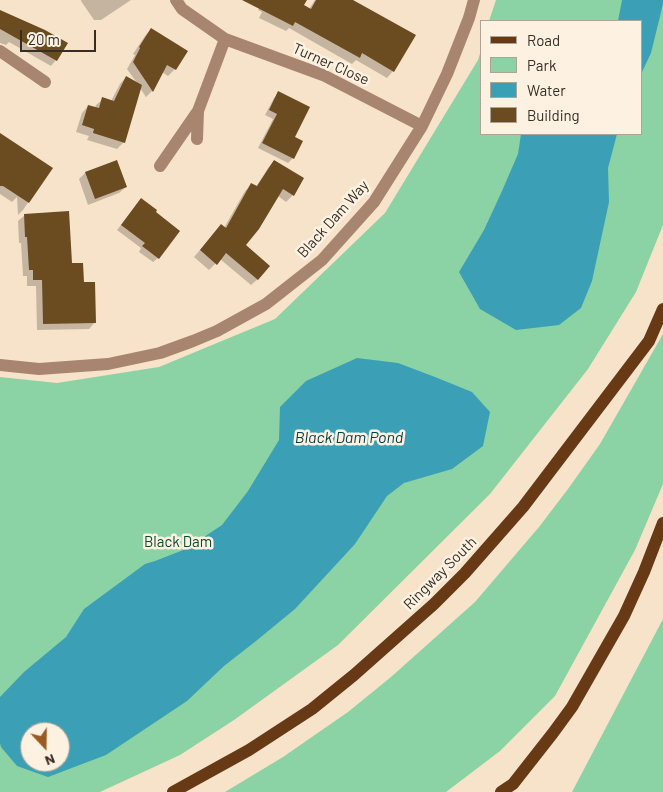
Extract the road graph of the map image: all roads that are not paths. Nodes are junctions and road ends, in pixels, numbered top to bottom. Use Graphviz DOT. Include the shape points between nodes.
graph roads {
  1 [pos="176,0"];
  2 [pos="474,0"];
  3 [pos="225,39"];
  4 [pos="0,51"];
  5 [pos="45,82"];
  6 [pos="198,111"];
  7 [pos="422,126"];
  8 [pos="197,138"];
  9 [pos="160,166"];
  10 [pos="663,309"];
  11 [pos="0,365"];
  12 [pos="663,523"];
  13 [pos="511,788"];
  14 [pos="173,792"];
  15 [pos="501,792"];
  1 -- 3 [label="street, Turner Close" via="182,9"];
  2 -- 7 [label="street, Black Dam Way" via="447,74"];
  3 -- 6 [label="street"];
  3 -- 7 [label="street, Turner Close" via="323,75"];
  4 -- 5 [label="street"];
  6 -- 8 [label="street"];
  6 -- 9 [label="street"];
  7 -- 11 [label="street, Black Dam Way" via="374,202 322,260 266,304 193,342 108,364 39,369"];
  10 -- 14 [label="main road, Ringway South" via="649,341 523,507 434,604 312,709 249,750"];
  12 -- 13 [label="main road" via="624,616 598,662 572,707"];
  13 -- 15 [label="main road"];
}
